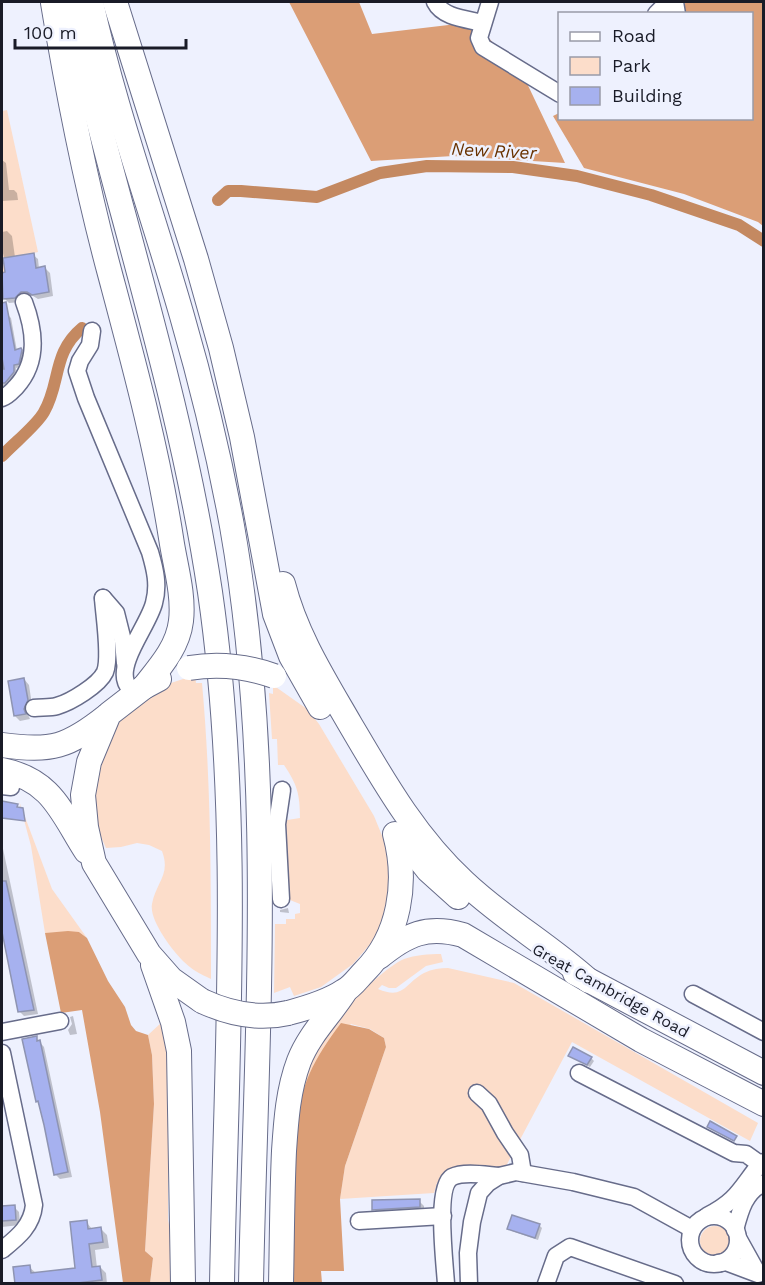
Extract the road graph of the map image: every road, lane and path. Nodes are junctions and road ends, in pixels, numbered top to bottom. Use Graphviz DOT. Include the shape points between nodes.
graph roads {
  1 [pos="53,2"];
  2 [pos="69,2"];
  3 [pos="91,2"];
  4 [pos="115,2"];
  5 [pos="435,2"];
  6 [pos="490,2"];
  7 [pos="483,23"];
  8 [pos="558,93"];
  9 [pos="24,302"];
  10 [pos="92,331"];
  11 [pos="2,398"];
  12 [pos="242,437"];
  13 [pos="126,670"];
  14 [pos="139,690"];
  15 [pos="321,707"];
  16 [pos="34,708"];
  17 [pos="109,714"];
  18 [pos="2,745"];
  19 [pos="5,781"];
  20 [pos="282,790"];
  21 [pos="390,821"];
  22 [pos="268,824"];
  23 [pos="94,863"];
  24 [pos="281,899"];
  25 [pos="149,954"];
  26 [pos="378,958"];
  27 [pos="589,981"];
  28 [pos="345,991"];
  29 [pos="693,994"];
  30 [pos="60,1021"];
  31 [pos="2,1032"];
  32 [pos="764,1032"];
  33 [pos="2,1053"];
  34 [pos="579,1073"];
  35 [pos="764,1073"];
  36 [pos="477,1093"];
  37 [pos="764,1104"];
  38 [pos="762,1163"];
  39 [pos="523,1173"];
  40 [pos="499,1176"];
  41 [pos="764,1183"];
  42 [pos="443,1216"];
  43 [pos="706,1217"];
  44 [pos="359,1221"];
  45 [pos="692,1229"];
  46 [pos="736,1234"];
  47 [pos="2,1250"];
  48 [pos="468,1253"];
  49 [pos="718,1263"];
  50 [pos="761,1276"];
  51 [pos="183,1284"];
  52 [pos="222,1284"];
  53 [pos="251,1284"];
  54 [pos="281,1284"];
  55 [pos="446,1284"];
  56 [pos="470,1284"];
  57 [pos="482,1284"];
  58 [pos="546,1284"];
  59 [pos="675,1284"];
  1 -- 14 [label="highway" via="91,197 154,443 180,598 182,620 177,636 164,661"];
  2 -- 52 [label="highway" via="178,427 198,523 215,637 224,733 229,874"];
  3 -- 22 [label="highway" via="195,361 220,467 250,656"];
  4 -- 12 [label="highway" via="205,289"];
  5 -- 7 [label="street" via="452,16"];
  6 -- 7 [label="street"];
  7 -- 8 [label="street" via="479,38 483,47"];
  9 -- 11 [label="street" via="32,322 31,363 23,379"];
  10 -- 13 [label="street" via="92,340 77,371 150,552 157,584 151,613"];
  12 -- 15 [label="highway" via="275,614 291,656"];
  12 -- 27 [label="highway" via="298,626 397,804 420,836 462,881"];
  13 -- 14 [label="street" via="126,682"];
  13 -- 16 [label="street" via="116,614 103,598 105,671 97,683 80,695 57,706"];
  14 -- 15 [label="highway, bridge" via="189,668 234,666 274,676"];
  14 -- 17 [label="highway"];
  15 -- 21 [label="highway"];
  17 -- 18 [label="highway" via="64,744 33,748"];
  17 -- 23 [label="highway" via="88,762 83,795"];
  19 -- 23 [label="highway" via="31,779 47,791"];
  20 -- 22 [label="street"];
  21 -- 26 [label="highway" via="401,860 400,892 393,925"];
  21 -- 27 [label="highway, Great Cambridge Road" via="428,870 457,897"];
  22 -- 24 [label="street"];
  22 -- 53 [label="highway" via="259,912"];
  23 -- 25 [label="highway"];
  25 -- 28 [label="highway, bridge" via="171,980 202,1000 231,1012 268,1016 288,1013"];
  25 -- 51 [label="highway" via="179,1051"];
  26 -- 28 [label="highway"];
  26 -- 37 [label="highway, Great Cambridge Road" via="419,932 464,935 621,1029"];
  27 -- 35 [label="highway, Great Cambridge Road"];
  28 -- 54 [label="highway" via="309,1040 292,1080 284,1157"];
  29 -- 32 [label="street"];
  30 -- 31 [label="street"];
  33 -- 47 [label="street" via="34,1204 25,1230"];
  34 -- 38 [label="street" via="734,1153 746,1154"];
  36 -- 39 [label="street" via="489,1104 520,1155"];
  38 -- 43 [label="street" via="729,1204"];
  39 -- 40 [label="street"];
  39 -- 45 [label="street" via="634,1197"];
  40 -- 42 [label="street" via="451,1178 444,1192"];
  40 -- 48 [label="street" via="479,1193"];
  41 -- 46 [label="street" via="747,1197"];
  42 -- 44 [label="street"];
  42 -- 55 [label="street"];
  43 -- 45 [label="street"];
  43 -- 46 [label="street" via="723,1218"];
  45 -- 49 [label="street" via="690,1244 697,1257"];
  46 -- 49 [label="street" via="733,1254"];
  46 -- 50 [label="street"];
  48 -- 56 [label="street"];
  48 -- 57 [label="street"];
  49 -- 50 [label="street" via="726,1262"];
  58 -- 59 [label="street" via="556,1256 570,1247"];
}
